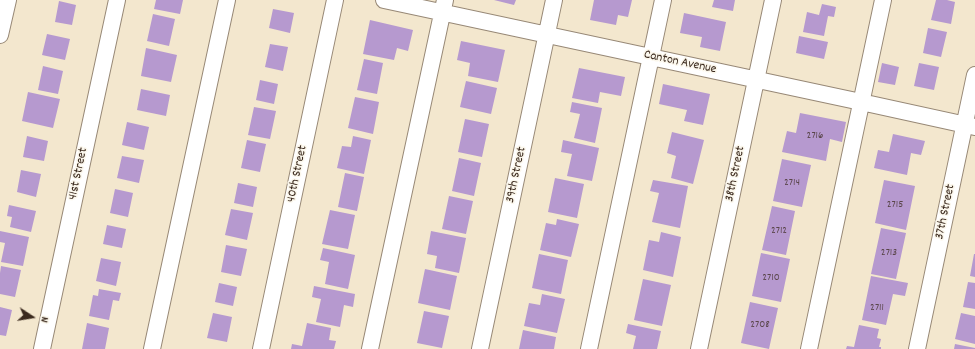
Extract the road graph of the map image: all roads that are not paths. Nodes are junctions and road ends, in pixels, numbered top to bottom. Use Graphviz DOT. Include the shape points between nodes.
graph roads {
  1 [pos="8,0"];
  2 [pos="117,0"];
  3 [pos="227,0"];
  4 [pos="335,0"];
  5 [pos="384,0"];
  6 [pos="554,0"];
  7 [pos="663,0"];
  8 [pos="773,0"];
  9 [pos="883,0"];
  10 [pos="444,6"];
  11 [pos="0,35"];
  12 [pos="547,35"];
  13 [pos="651,57"];
  14 [pos="975,75"];
  15 [pos="756,80"];
  16 [pos="861,102"];
  17 [pos="970,126"];
  18 [pos="42,349"];
  19 [pos="152,349"];
  20 [pos="261,349"];
  21 [pos="370,349"];
  22 [pos="480,349"];
  23 [pos="589,349"];
  24 [pos="699,349"];
  25 [pos="809,349"];
  26 [pos="916,349"];
  1 -- 11 [label="street"];
  2 -- 18 [label="street, 41st Street"];
  3 -- 19 [label="street"];
  4 -- 20 [label="street, 40th Street"];
  5 -- 10 [label="street, Canton Avenue"];
  6 -- 12 [label="street, 39th Street"];
  7 -- 13 [label="street"];
  8 -- 15 [label="street, 38th Street"];
  9 -- 16 [label="street"];
  10 -- 12 [label="street, Canton Avenue"];
  10 -- 21 [label="street"];
  12 -- 13 [label="street, Canton Avenue"];
  12 -- 22 [label="street, 39th Street"];
  13 -- 15 [label="street, Canton Avenue"];
  13 -- 23 [label="street"];
  14 -- 17 [label="street, 37th Street"];
  15 -- 16 [label="street, Canton Avenue"];
  15 -- 24 [label="street, 38th Street"];
  16 -- 17 [label="street, Canton Avenue"];
  16 -- 25 [label="street"];
  17 -- 26 [label="street, 37th Street"];
}
